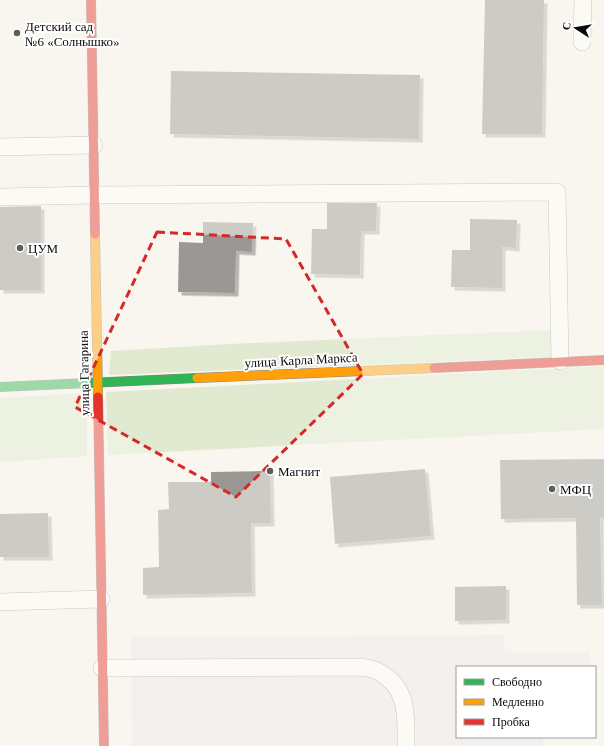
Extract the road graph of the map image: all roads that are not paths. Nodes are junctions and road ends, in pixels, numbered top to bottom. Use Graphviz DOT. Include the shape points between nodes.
graph roads {
  1 [pos="91,0"];
  2 [pos="583,0"];
  3 [pos="582,42"];
  4 [pos="94,145"];
  5 [pos="0,147"];
  6 [pos="94,195"];
  7 [pos="0,197"];
  8 [pos="604,360"];
  9 [pos="560,362"];
  10 [pos="98,382"];
  11 [pos="0,387"];
  12 [pos="101,599"];
  13 [pos="0,602"];
  14 [pos="102,668"];
  15 [pos="104,746"];
  16 [pos="406,746"];
  1 -- 4 [label="street, улица Гагарина"];
  2 -- 3 [label="lane"];
  4 -- 5 [label="lane"];
  4 -- 6 [label="street, улица Гагарина"];
  6 -- 7 [label="lane"];
  6 -- 9 [label="lane" via="557,192"];
  6 -- 10 [label="street, улица Гагарина"];
  8 -- 9 [label="street, улица Карла Маркса"];
  9 -- 10 [label="street, улица Карла Маркса"];
  10 -- 11 [label="street, улица Карла Маркса"];
  10 -- 12 [label="street, улица Гагарина"];
  12 -- 13 [label="lane"];
  12 -- 14 [label="street, улица Гагарина"];
  14 -- 15 [label="street, улица Гагарина"];
  14 -- 16 [label="lane" via="361,667 379,671 398,687 406,709"];
}
